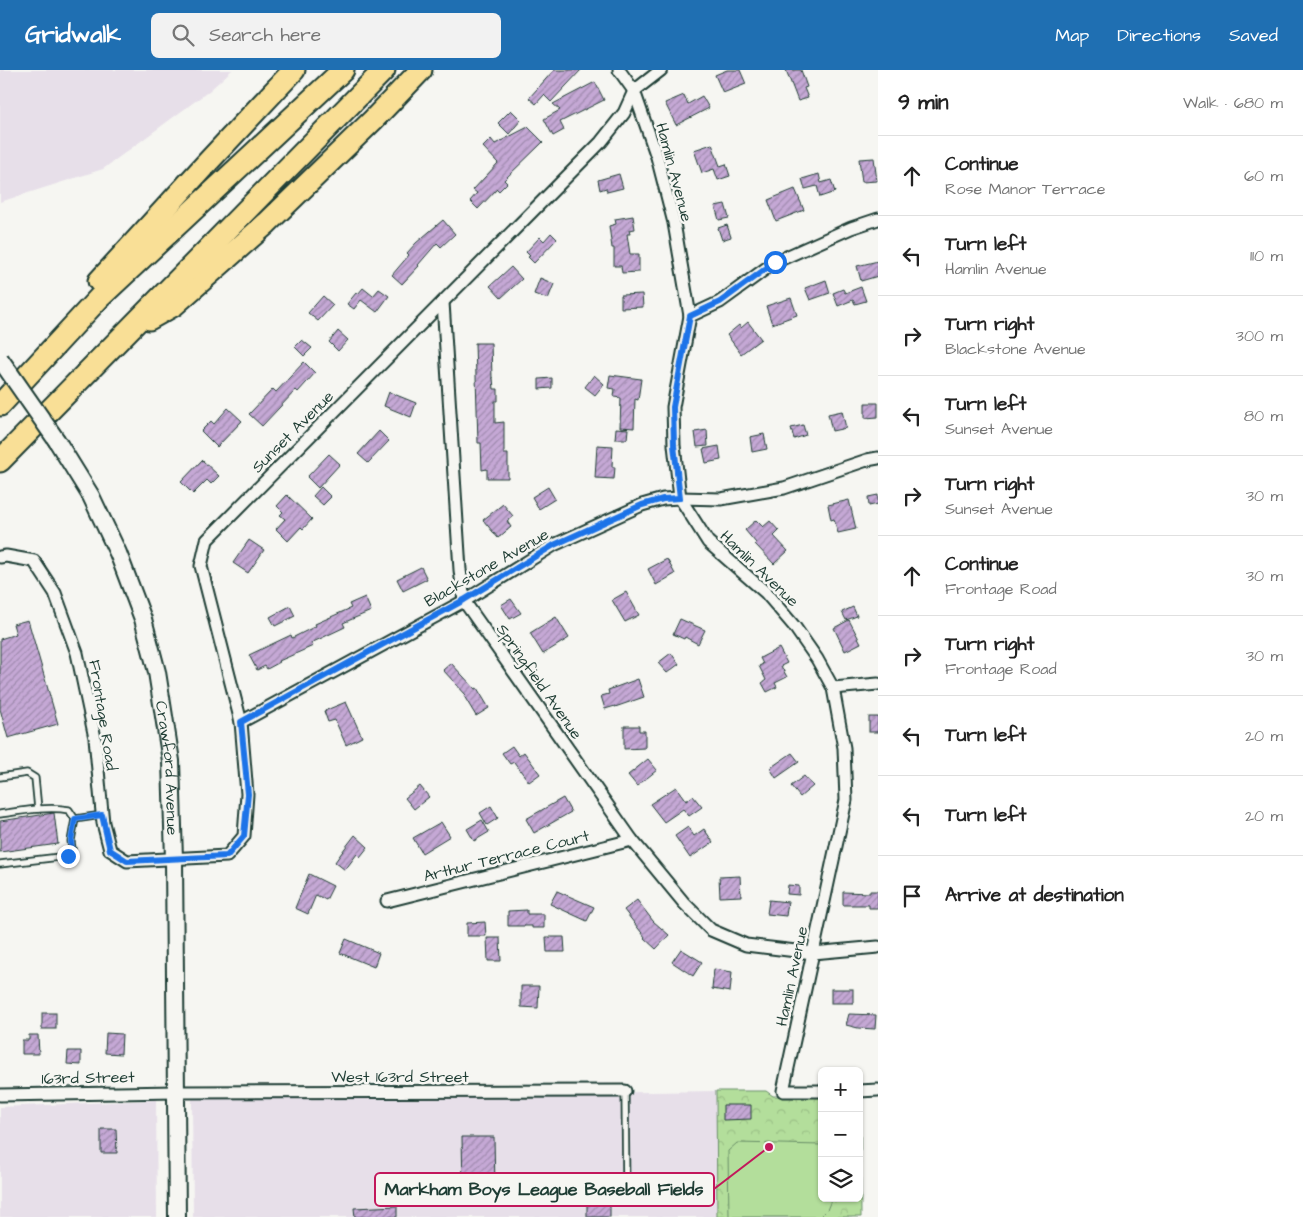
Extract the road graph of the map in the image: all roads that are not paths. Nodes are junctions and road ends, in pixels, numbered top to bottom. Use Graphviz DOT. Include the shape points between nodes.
graph roads {
  1 [pos="294,70"];
  2 [pos="343,70"];
  3 [pos="384,70"];
  4 [pos="421,70"];
  5 [pos="619,70"];
  6 [pos="661,70"];
  7 [pos="634,91"];
  8 [pos="878,219"];
  9 [pos="443,302"];
  10 [pos="690,316"];
  11 [pos="127,331"];
  12 [pos="54,346"];
  13 [pos="0,359"];
  14 [pos="0,404"];
  15 [pos="878,458"];
  16 [pos="0,461"];
  17 [pos="680,498"];
  18 [pos="0,557"];
  19 [pos="464,600"];
  20 [pos="878,684"];
  21 [pos="833,688"];
  22 [pos="241,722"];
  23 [pos="0,777"];
  24 [pos="38,809"];
  25 [pos="0,814"];
  26 [pos="102,815"];
  27 [pos="75,819"];
  28 [pos="632,840"];
  29 [pos="174,859"];
  30 [pos="0,864"];
  31 [pos="387,902"];
  32 [pos="878,947"];
  33 [pos="813,953"];
  34 [pos="878,1090"];
  35 [pos="818,1091"];
  36 [pos="863,1091"];
  37 [pos="176,1092"];
  38 [pos="625,1092"];
  39 [pos="0,1095"];
  40 [pos="626,1190"];
  41 [pos="177,1217"];
  1 -- 12 [label="highway" via="100,279"];
  2 -- 12 [label="highway" via="99,298"];
  3 -- 11 [label="highway"];
  4 -- 11 [label="highway" via="260,229 174,305"];
  5 -- 7 [label="street, Hamlin Avenue"];
  6 -- 7 [label="street, Sunset Avenue"];
  7 -- 9 [label="street, Sunset Avenue" via="624,113 601,142"];
  7 -- 10 [label="street, Hamlin Avenue" via="660,166 674,223"];
  8 -- 10 [label="street" via="775,262 720,302"];
  9 -- 19 [label="street, Springfield Avenue"];
  9 -- 22 [label="street, Sunset Avenue" via="207,540 201,566"];
  10 -- 17 [label="street, Hamlin Avenue" via="673,407"];
  11 -- 16 [label="highway"];
  12 -- 14 [label="highway"];
  13 -- 29 [label="main road, Crawford Avenue, bridge" via="91,496 118,553 143,619 157,672 171,761"];
  15 -- 17 [label="street, Blackstone Avenue" via="784,488 721,499"];
  17 -- 19 [label="street, Blackstone Avenue" via="642,505 554,545"];
  17 -- 21 [label="street, Hamlin Avenue" via="708,542 765,592 794,626"];
  18 -- 26 [label="street, Frontage Road" via="34,561 55,593 77,652 95,738"];
  19 -- 22 [label="street, Blackstone Avenue"];
  19 -- 28 [label="street, Springfield Avenue"];
  20 -- 21 [label="street"];
  21 -- 33 [label="street, Hamlin Avenue" via="844,748 846,800"];
  22 -- 29 [label="street, Sunset Avenue" via="248,794 244,836 227,856"];
  23 -- 24 [label="lane" via="27,773 35,778"];
  24 -- 25 [label="lane"];
  24 -- 27 [label="lane" via="69,810"];
  26 -- 27 [label="lane"];
  26 -- 29 [label="street, Frontage Road" via="110,850 127,861"];
  27 -- 30 [label="lane" via="72,849 68,856"];
  28 -- 31 [label="street, Arthur Terrace Court"];
  28 -- 33 [label="street, Springfield Avenue" via="684,904 711,930 746,945"];
  29 -- 37 [label="main road, Crawford Avenue"];
  32 -- 33 [label="street, Springfield Avenue"];
  33 -- 35 [label="street, Hamlin Avenue" via="782,1091"];
  34 -- 36 [label="street"];
  37 -- 38 [label="street, West 163rd Street"];
  37 -- 39 [label="street, 163rd Street"];
  37 -- 41 [label="main road, Crawford Avenue"];
  38 -- 40 [label="lane"];
}
